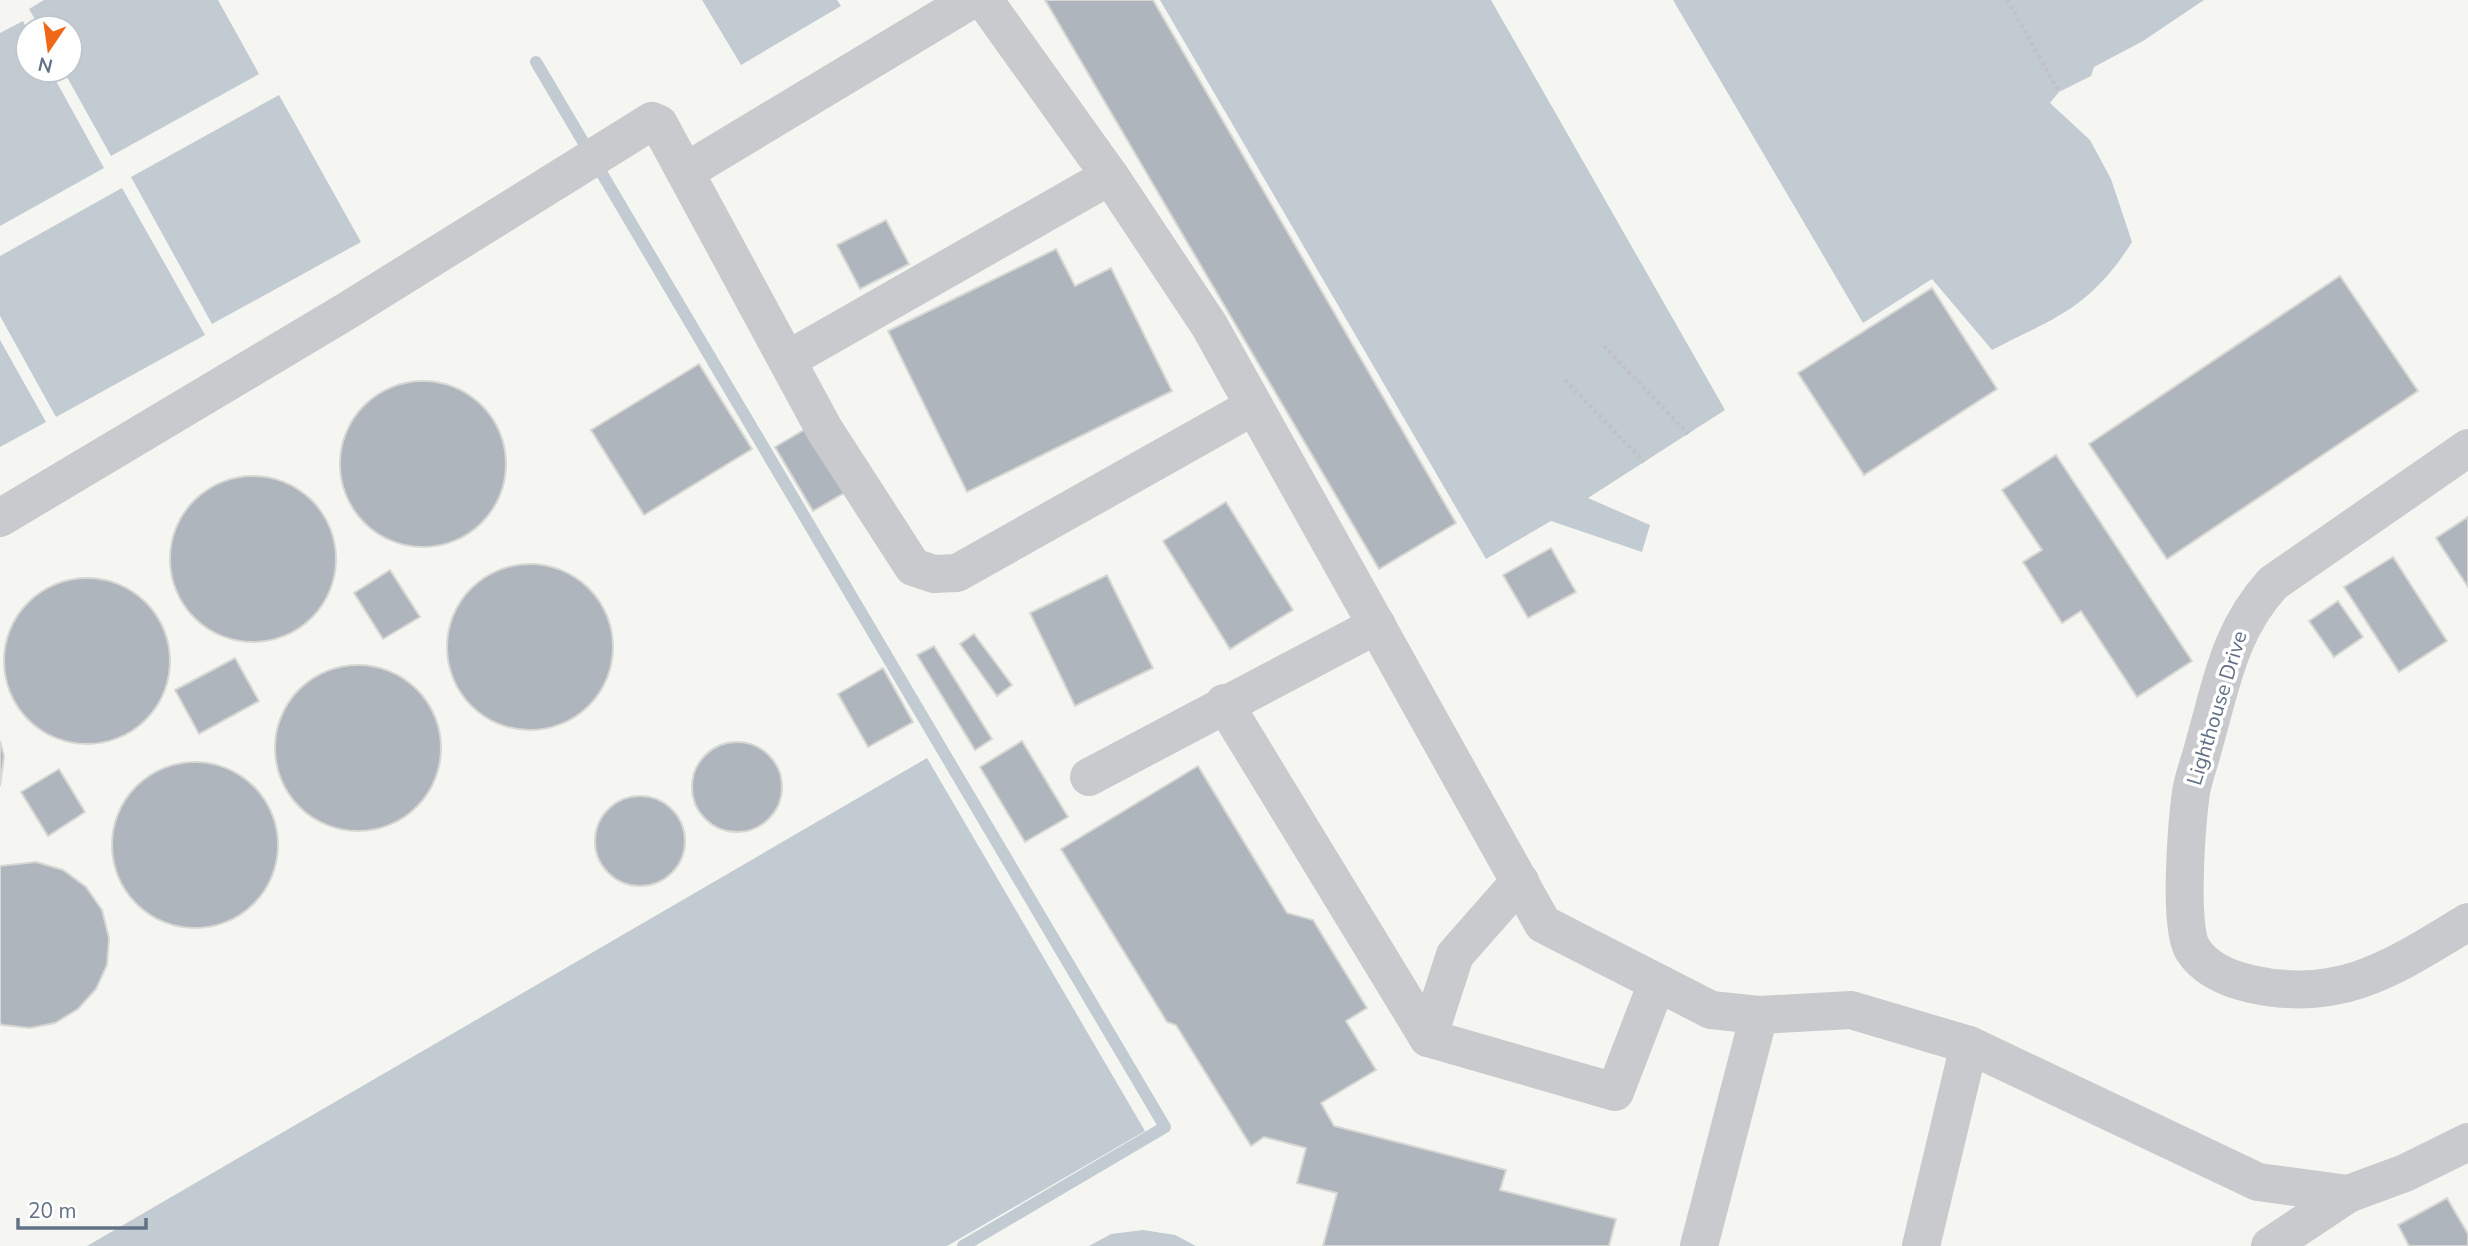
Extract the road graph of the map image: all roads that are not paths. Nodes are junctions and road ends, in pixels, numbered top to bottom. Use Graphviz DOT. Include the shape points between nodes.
graph roads {
  1 [pos="971,0"];
  2 [pos="984,0"];
  3 [pos="685,172"];
  4 [pos="1110,176"];
  5 [pos="787,360"];
  6 [pos="1254,406"];
  7 [pos="2468,448"];
  8 [pos="0,518"];
  9 [pos="1377,625"];
  10 [pos="1224,703"];
  11 [pos="1089,777"];
  12 [pos="1520,881"];
  13 [pos="2468,922"];
  14 [pos="1657,982"];
  15 [pos="1759,1015"];
  16 [pos="1428,1038"];
  17 [pos="1969,1045"];
  18 [pos="2468,1142"];
  19 [pos="2348,1194"];
  20 [pos="1699,1246"];
  21 [pos="1921,1246"];
  22 [pos="2270,1246"];
  1 -- 3 [label="street"];
  2 -- 4 [label="street"];
  3 -- 5 [label="street"];
  3 -- 8 [label="street" via="656,121"];
  4 -- 5 [label="street"];
  4 -- 6 [label="street" via="1209,325"];
  5 -- 6 [label="street" via="824,429 912,567 934,574 957,573"];
  6 -- 9 [label="street"];
  7 -- 13 [label="street, Lighthouse Drive" via="2273,583 2252,606 2236,634 2191,792 2184,912 2192,950 2223,977 2265,987 2316,991 2357,981 2401,962"];
  9 -- 10 [label="street"];
  9 -- 12 [label="street"];
  10 -- 11 [label="street"];
  10 -- 16 [label="street"];
  12 -- 14 [label="street" via="1543,924"];
  12 -- 16 [label="street" via="1455,955"];
  14 -- 15 [label="street" via="1711,1010"];
  14 -- 16 [label="street" via="1615,1092"];
  15 -- 17 [label="street" via="1851,1010"];
  15 -- 20 [label="street"];
  17 -- 19 [label="street" via="2258,1182"];
  17 -- 21 [label="street"];
  18 -- 19 [label="street"];
  19 -- 22 [label="street"];
}
